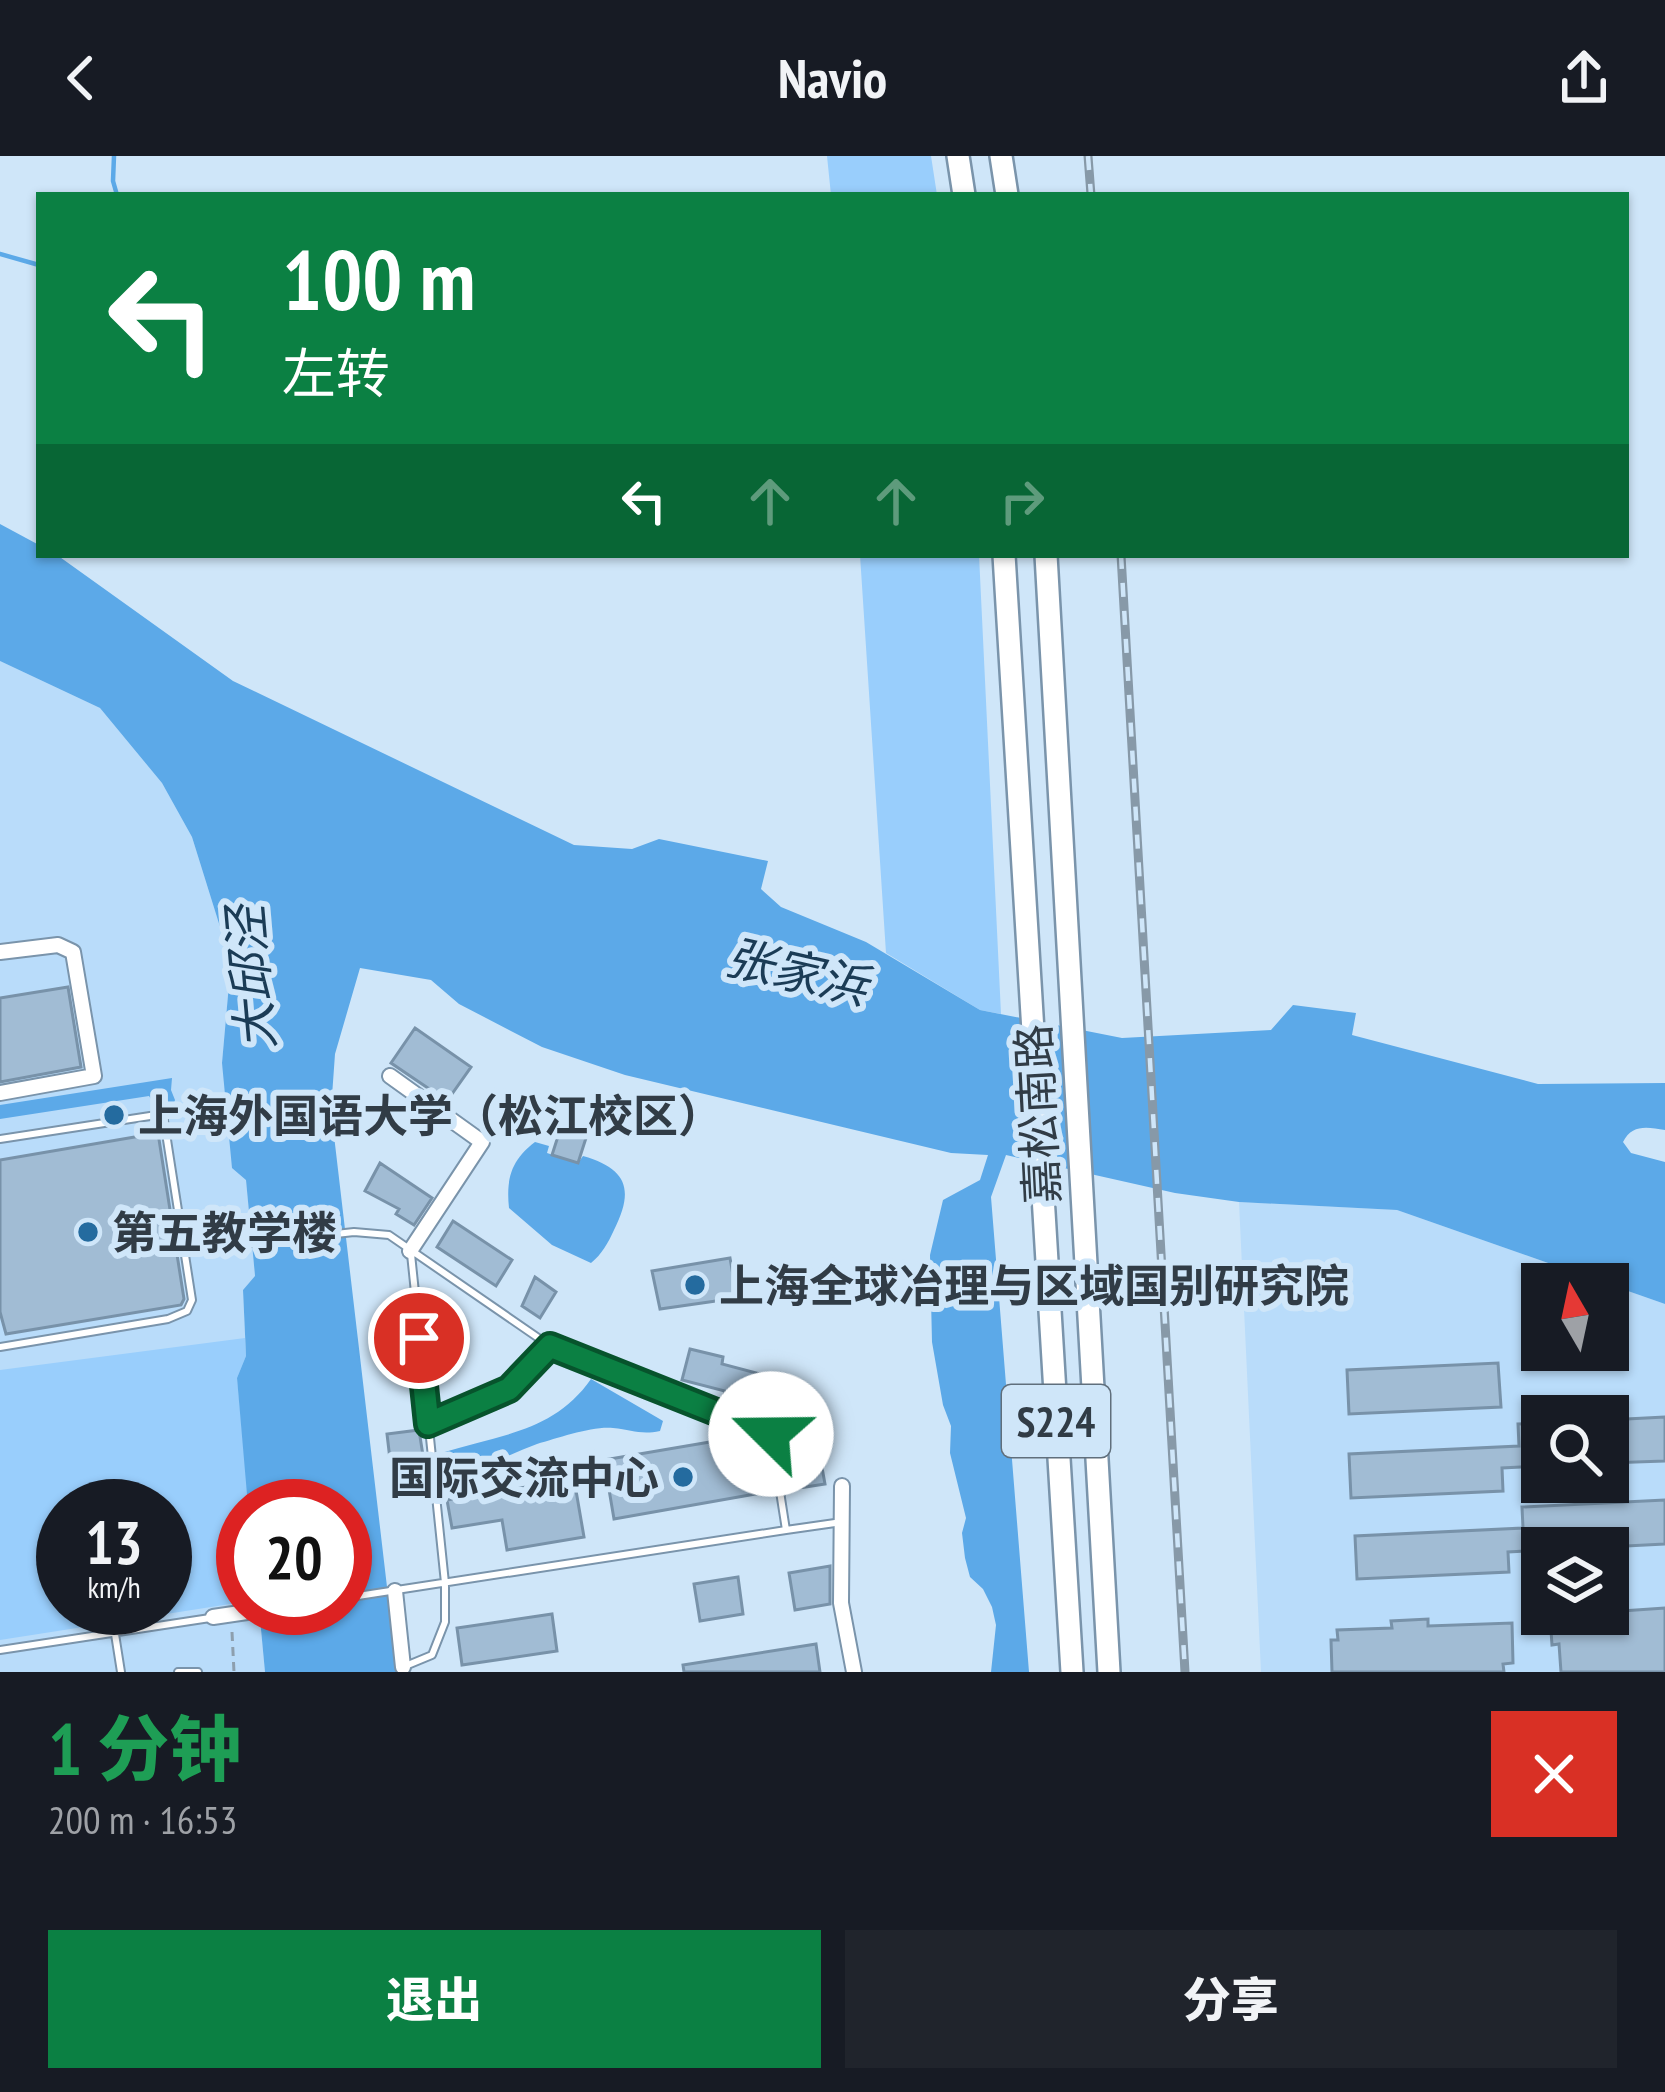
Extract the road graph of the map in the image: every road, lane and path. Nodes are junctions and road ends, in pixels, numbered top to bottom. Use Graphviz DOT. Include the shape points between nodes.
graph roads {
  1 [pos="958,156"];
  2 [pos="1001,156"];
  3 [pos="964,192"];
  4 [pos="1007,192"];
  5 [pos="1004,558"];
  6 [pos="1046,558"];
  7 [pos="0,952"];
  8 [pos="390,1076"];
  9 [pos="0,1093"];
  10 [pos="0,1138"];
  11 [pos="178,1209"];
  12 [pos="226,1246"];
  13 [pos="410,1251"];
  14 [pos="550,1346"];
  15 [pos="0,1347"];
  16 [pos="428,1424"];
  17 [pos="842,1486"];
  18 [pos="842,1522"];
  19 [pos="786,1531"];
  20 [pos="445,1583"];
  21 [pos="394,1592"];
  22 [pos="372,1595"];
  23 [pos="213,1617"];
  24 [pos="216,1617"];
  25 [pos="192,1620"];
  26 [pos="102,1635"];
  27 [pos="115,1635"];
  28 [pos="231,1635"];
  29 [pos="0,1651"];
  30 [pos="403,1669"];
  31 [pos="121,1672"];
  32 [pos="178,1672"];
  33 [pos="198,1672"];
  34 [pos="234,1672"];
  35 [pos="854,1672"];
  36 [pos="1072,1672"];
  37 [pos="1109,1672"];
  1 -- 3 [label="main road"];
  2 -- 4 [label="main road"];
  5 -- 36 [label="main road, 嘉松南路 / S224"];
  6 -- 37 [label="main road, 嘉松南路 / S224"];
  7 -- 9 [label="street" via="58,945 74,952 94,1076"];
  8 -- 13 [label="street" via="482,1142"];
  10 -- 11 [label="lane" via="163,1114"];
  11 -- 12 [label="path"];
  11 -- 15 [label="lane" via="192,1300 187,1312"];
  12 -- 13 [label="lane" via="354,1232 388,1235"];
  13 -- 14 [label="lane"];
  13 -- 16 [label="lane"];
  14 -- 16 [label="lane" via="509,1389"];
  14 -- 19 [label="lane" via="771,1434"];
  16 -- 20 [label="lane"];
  17 -- 18 [label="street"];
  18 -- 19 [label="lane"];
  18 -- 35 [label="street" via="842,1603"];
  19 -- 20 [label="lane"];
  20 -- 21 [label="lane"];
  20 -- 30 [label="lane" via="445,1622 432,1655"];
  21 -- 22 [label="lane"];
  21 -- 30 [label="street"];
  23 -- 24 [label="street"];
  23 -- 25 [label="lane"];
  26 -- 29 [label="lane"];
  27 -- 31 [label="lane"];
  28 -- 34 [label="path"];
  32 -- 33 [label="lane"];
}
